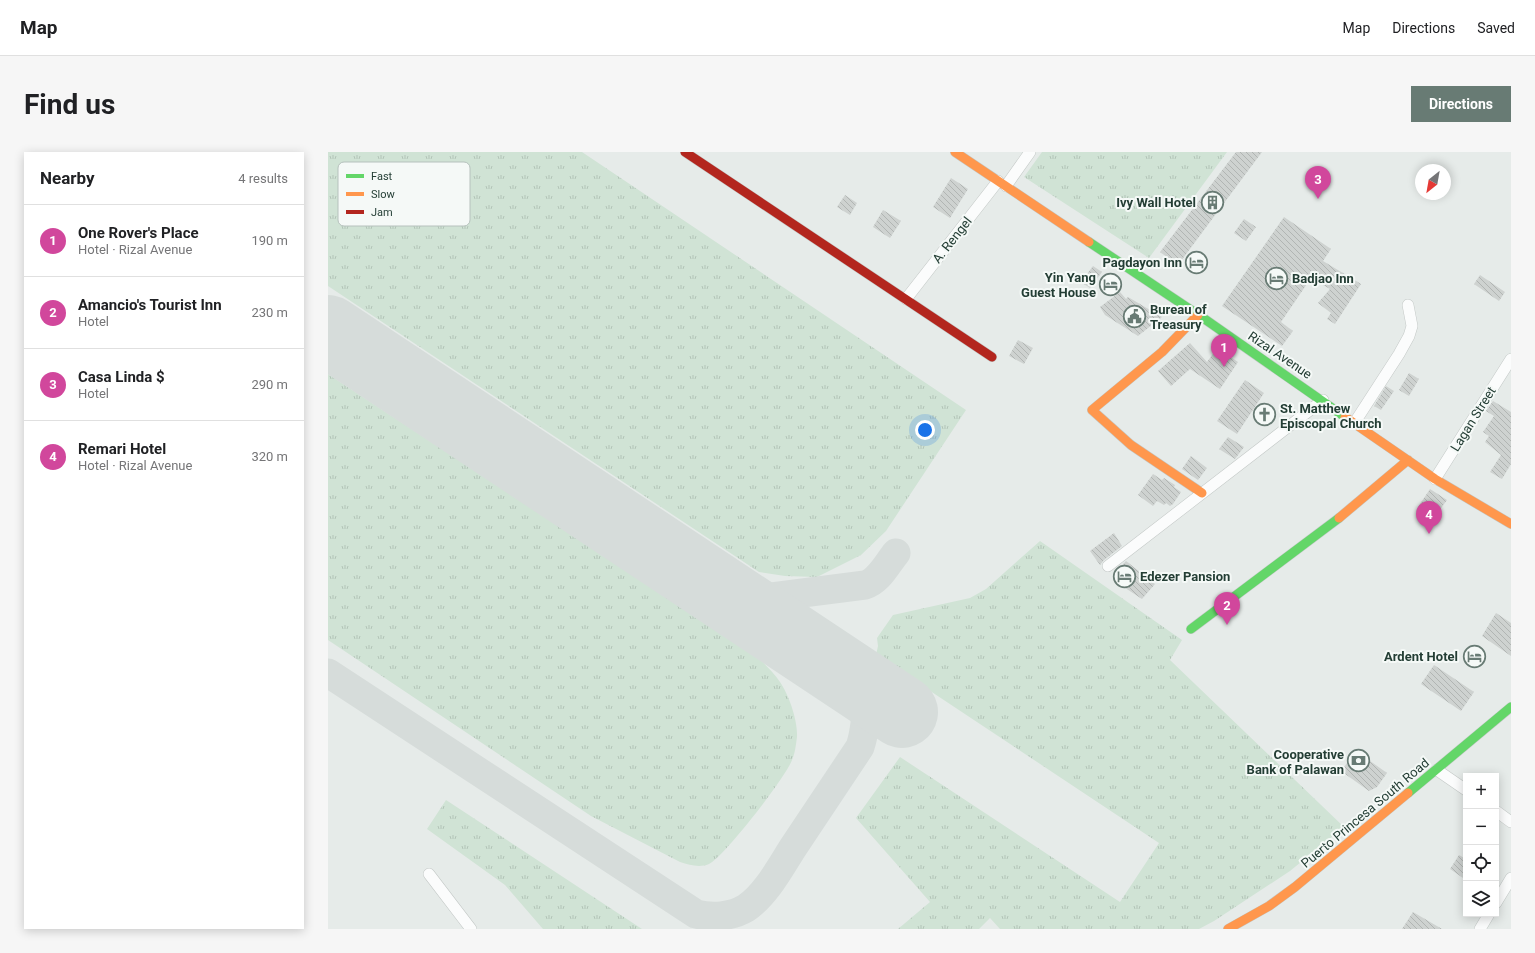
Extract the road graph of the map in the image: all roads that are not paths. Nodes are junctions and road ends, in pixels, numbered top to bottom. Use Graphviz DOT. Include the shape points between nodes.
graph roads {
  1 [pos="685,152"];
  2 [pos="954,152"];
  3 [pos="1030,152"];
  4 [pos="1002,183"];
  5 [pos="906,299"];
  6 [pos="1408,305"];
  7 [pos="1198,315"];
  8 [pos="992,357"];
  9 [pos="1511,359"];
  10 [pos="1323,400"];
  11 [pos="1355,422"];
  12 [pos="1408,460"];
  13 [pos="1435,478"];
  14 [pos="1202,493"];
  15 [pos="1511,524"];
  16 [pos="1108,566"];
  17 [pos="1191,629"];
  18 [pos="1511,707"];
  19 [pos="1437,770"];
  20 [pos="1463,788"];
  21 [pos="1499,813"];
  22 [pos="1511,822"];
  23 [pos="429,874"];
  24 [pos="1511,878"];
  25 [pos="1499,898"];
  26 [pos="1487,917"];
  27 [pos="471,929"];
  28 [pos="1228,929"];
  29 [pos="1480,929"];
  1 -- 5 [label="street"];
  2 -- 4 [label="street, Rizal Avenue"];
  3 -- 4 [label="street, A. Rengel"];
  4 -- 5 [label="street, A. Rengel"];
  4 -- 7 [label="street, Rizal Avenue"];
  5 -- 8 [label="street"];
  6 -- 11 [label="street" via="1412,326 1409,336"];
  7 -- 10 [label="street, Rizal Avenue"];
  7 -- 14 [label="street" via="1162,352 1092,410 1131,444"];
  9 -- 13 [label="street, Lagan Street"];
  10 -- 11 [label="street, Rizal Avenue"];
  10 -- 14 [label="street"];
  11 -- 12 [label="street, Rizal Avenue"];
  12 -- 13 [label="street, Rizal Avenue"];
  12 -- 17 [label="street" via="1348,512"];
  13 -- 15 [label="street, Rizal Avenue"];
  14 -- 16 [label="street"];
  18 -- 19 [label="street, Puerto Princesa South Road"];
  19 -- 20 [label="street"];
  19 -- 28 [label="street, Puerto Princesa South Road" via="1295,888"];
  21 -- 22 [label="street"];
  23 -- 27 [label="street"];
  24 -- 25 [label="street"];
  26 -- 29 [label="street"];
}
